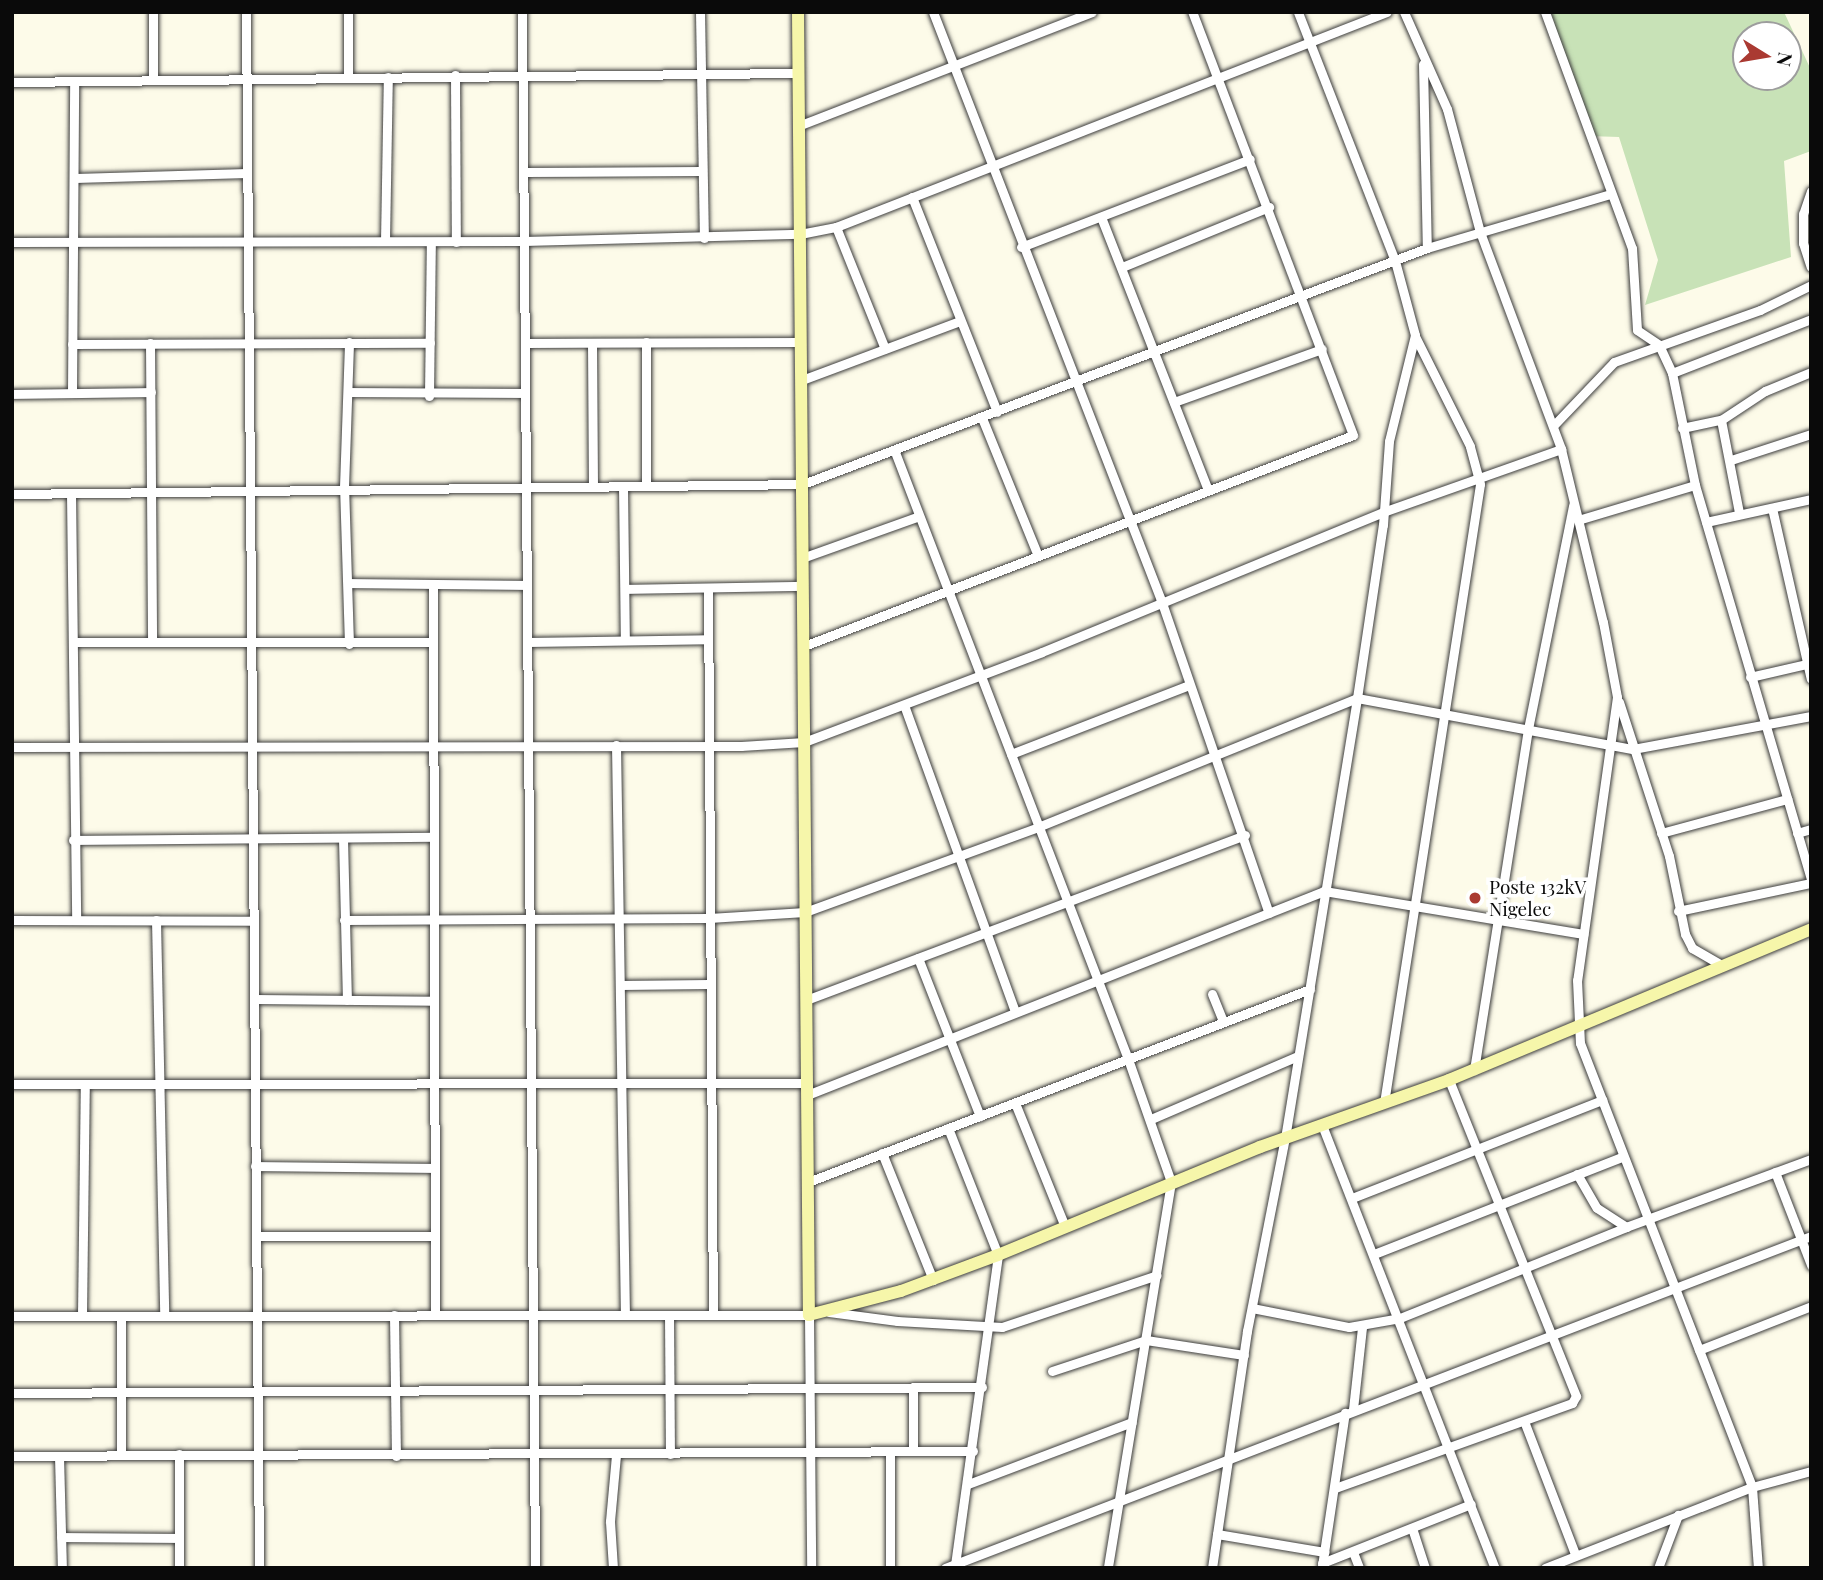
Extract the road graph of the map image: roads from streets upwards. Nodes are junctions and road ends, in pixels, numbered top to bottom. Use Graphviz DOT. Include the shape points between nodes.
graph roads {
  1 [pos="153,12"];
  2 [pos="246,12"];
  3 [pos="348,12"];
  4 [pos="523,12"];
  5 [pos="700,12"];
  6 [pos="797,12"];
  7 [pos="933,12"];
  8 [pos="1092,12"];
  9 [pos="1192,12"];
  10 [pos="1298,12"];
  11 [pos="1387,12"];
  12 [pos="1404,12"];
  13 [pos="1545,12"];
  14 [pos="1309,42"];
  15 [pos="1423,61"];
  16 [pos="954,68"];
  17 [pos="700,72"];
  18 [pos="798,73"];
  19 [pos="523,74"];
  20 [pos="455,75"];
  21 [pos="388,77"];
  22 [pos="348,78"];
  23 [pos="1218,78"];
  24 [pos="153,80"];
  25 [pos="74,81"];
  26 [pos="12,82"];
  27 [pos="247,82"];
  28 [pos="798,126"];
  29 [pos="1250,159"];
  30 [pos="991,166"];
  31 [pos="702,171"];
  32 [pos="524,172"];
  33 [pos="247,173"];
  34 [pos="75,178"];
  35 [pos="1811,191"];
  36 [pos="1610,194"];
  37 [pos="912,197"];
  38 [pos="1269,207"];
  39 [pos="1101,216"];
  40 [pos="836,227"];
  41 [pos="1480,232"];
  42 [pos="800,234"];
  43 [pos="704,238"];
  44 [pos="248,240"];
  45 [pos="385,240"];
  46 [pos="524,241"];
  47 [pos="12,242"];
  48 [pos="73,242"];
  49 [pos="431,242"];
  50 [pos="456,242"];
  51 [pos="1021,247"];
  52 [pos="1427,248"];
  53 [pos="1395,261"];
  54 [pos="1122,267"];
  55 [pos="1811,267"];
  56 [pos="1811,285"];
  57 [pos="1303,296"];
  58 [pos="1811,319"];
  59 [pos="960,321"];
  60 [pos="1415,335"];
  61 [pos="248,342"];
  62 [pos="349,342"];
  63 [pos="646,342"];
  64 [pos="801,342"];
  65 [pos="430,343"];
  66 [pos="524,343"];
  67 [pos="592,343"];
  68 [pos="72,344"];
  69 [pos="150,344"];
  70 [pos="1659,345"];
  71 [pos="885,349"];
  72 [pos="1322,349"];
  73 [pos="1155,351"];
  74 [pos="1811,372"];
  75 [pos="1672,373"];
  76 [pos="802,380"];
  77 [pos="1074,382"];
  78 [pos="151,392"];
  79 [pos="348,392"];
  80 [pos="72,393"];
  81 [pos="525,393"];
  82 [pos="12,394"];
  83 [pos="429,396"];
  84 [pos="1174,402"];
  85 [pos="997,412"];
  86 [pos="982,418"];
  87 [pos="1721,420"];
  88 [pos="1553,426"];
  89 [pos="1682,428"];
  90 [pos="1811,433"];
  91 [pos="1560,449"];
  92 [pos="895,452"];
  93 [pos="1731,460"];
  94 [pos="1480,477"];
  95 [pos="803,484"];
  96 [pos="646,485"];
  97 [pos="1695,485"];
  98 [pos="593,486"];
  99 [pos="623,486"];
  100 [pos="344,487"];
  101 [pos="527,487"];
  102 [pos="1208,490"];
  103 [pos="249,491"];
  104 [pos="152,492"];
  105 [pos="71,493"];
  106 [pos="12,494"];
  107 [pos="1811,499"];
  108 [pos="1574,500"];
  109 [pos="1772,508"];
  110 [pos="1383,512"];
  111 [pos="1739,513"];
  112 [pos="919,516"];
  113 [pos="1578,520"];
  114 [pos="1131,521"];
  115 [pos="1706,522"];
  116 [pos="1038,556"];
  117 [pos="802,558"];
  118 [pos="348,583"];
  119 [pos="433,584"];
  120 [pos="527,586"];
  121 [pos="803,586"];
  122 [pos="708,588"];
  123 [pos="625,589"];
  124 [pos="948,591"];
  125 [pos="1161,600"];
  126 [pos="708,639"];
  127 [pos="625,640"];
  128 [pos="152,641"];
  129 [pos="73,642"];
  130 [pos="432,642"];
  131 [pos="527,642"];
  132 [pos="250,643"];
  133 [pos="349,644"];
  134 [pos="804,646"];
  135 [pos="1809,664"];
  136 [pos="981,675"];
  137 [pos="1750,677"];
  138 [pos="1811,679"];
  139 [pos="1189,685"];
  140 [pos="1617,697"];
  141 [pos="1357,698"];
  142 [pos="904,705"];
  143 [pos="1445,714"];
  144 [pos="1811,716"];
  145 [pos="1764,725"];
  146 [pos="1528,729"];
  147 [pos="804,742"];
  148 [pos="251,745"];
  149 [pos="616,745"];
  150 [pos="709,745"];
  151 [pos="1612,745"];
  152 [pos="72,746"];
  153 [pos="528,746"];
  154 [pos="12,747"];
  155 [pos="432,747"];
  156 [pos="1633,749"];
  157 [pos="1012,754"];
  158 [pos="1217,758"];
  159 [pos="1787,799"];
  160 [pos="1038,827"];
  161 [pos="1811,829"];
  162 [pos="1797,833"];
  163 [pos="1661,834"];
  164 [pos="1244,835"];
  165 [pos="252,836"];
  166 [pos="432,837"];
  167 [pos="343,838"];
  168 [pos="73,840"];
  169 [pos="958,856"];
  170 [pos="1811,881"];
  171 [pos="1324,891"];
  172 [pos="1067,901"];
  173 [pos="1414,906"];
  174 [pos="1678,911"];
  175 [pos="805,912"];
  176 [pos="1269,913"];
  177 [pos="529,918"];
  178 [pos="620,918"];
  179 [pos="709,918"];
  180 [pos="76,919"];
  181 [pos="12,920"];
  182 [pos="156,920"];
  183 [pos="344,920"];
  184 [pos="434,920"];
  185 [pos="1497,921"];
  186 [pos="254,922"];
  187 [pos="1811,929"];
  188 [pos="986,932"];
  189 [pos="1583,934"];
  190 [pos="918,958"];
  191 [pos="1723,966"];
  192 [pos="1098,980"];
  193 [pos="709,984"];
  194 [pos="621,985"];
  195 [pos="1310,989"];
  196 [pos="1212,994"];
  197 [pos="255,999"];
  198 [pos="346,1000"];
  199 [pos="434,1000"];
  200 [pos="806,1000"];
  201 [pos="1015,1011"];
  202 [pos="1223,1021"];
  203 [pos="1577,1027"];
  204 [pos="950,1037"];
  205 [pos="1298,1056"];
  206 [pos="1128,1059"];
  207 [pos="1474,1070"];
  208 [pos="1449,1080"];
  209 [pos="256,1081"];
  210 [pos="434,1081"];
  211 [pos="531,1081"];
  212 [pos="159,1082"];
  213 [pos="623,1082"];
  214 [pos="709,1083"];
  215 [pos="12,1084"];
  216 [pos="85,1084"];
  217 [pos="807,1089"];
  218 [pos="1602,1100"];
  219 [pos="1015,1102"];
  220 [pos="1384,1103"];
  221 [pos="980,1116"];
  222 [pos="1151,1119"];
  223 [pos="1322,1125"];
  224 [pos="948,1128"];
  225 [pos="1285,1138"];
  226 [pos="1479,1147"];
  227 [pos="882,1153"];
  228 [pos="1622,1157"];
  229 [pos="1811,1159"];
  230 [pos="255,1166"];
  231 [pos="435,1168"];
  232 [pos="1775,1172"];
  233 [pos="1577,1174"];
  234 [pos="808,1182"];
  235 [pos="1171,1182"];
  236 [pos="1352,1198"];
  237 [pos="1500,1203"];
  238 [pos="1648,1219"];
  239 [pos="1065,1227"];
  240 [pos="1626,1227"];
  241 [pos="256,1236"];
  242 [pos="434,1236"];
  243 [pos="1811,1236"];
  244 [pos="1801,1240"];
  245 [pos="1374,1254"];
  246 [pos="998,1255"];
  247 [pos="1811,1265"];
  248 [pos="1525,1268"];
  249 [pos="1157,1275"];
  250 [pos="933,1280"];
  251 [pos="1676,1288"];
  252 [pos="1811,1306"];
  253 [pos="1252,1308"];
  254 [pos="824,1311"];
  255 [pos="808,1314"];
  256 [pos="394,1315"];
  257 [pos="435,1315"];
  258 [pos="625,1315"];
  259 [pos="669,1315"];
  260 [pos="713,1315"];
  261 [pos="12,1316"];
  262 [pos="82,1316"];
  263 [pos="121,1316"];
  264 [pos="164,1316"];
  265 [pos="257,1316"];
  266 [pos="533,1316"];
  267 [pos="1400,1318"];
  268 [pos="1362,1327"];
  269 [pos="990,1328"];
  270 [pos="1551,1334"];
  271 [pos="1146,1340"];
  272 [pos="1699,1350"];
  273 [pos="1244,1355"];
  274 [pos="1052,1371"];
  275 [pos="1426,1382"];
  276 [pos="809,1387"];
  277 [pos="913,1387"];
  278 [pos="982,1387"];
  279 [pos="669,1388"];
  280 [pos="533,1389"];
  281 [pos="396,1392"];
  282 [pos="12,1393"];
  283 [pos="121,1394"];
  284 [pos="259,1394"];
  285 [pos="1349,1411"];
  286 [pos="1524,1421"];
  287 [pos="1132,1422"];
  288 [pos="1451,1448"];
  289 [pos="890,1451"];
  290 [pos="913,1451"];
  291 [pos="973,1451"];
  292 [pos="810,1453"];
  293 [pos="121,1454"];
  294 [pos="179,1454"];
  295 [pos="260,1454"];
  296 [pos="670,1454"];
  297 [pos="396,1455"];
  298 [pos="616,1455"];
  299 [pos="12,1456"];
  300 [pos="59,1456"];
  301 [pos="534,1457"];
  302 [pos="1226,1461"];
  303 [pos="1811,1471"];
  304 [pos="968,1484"];
  305 [pos="1752,1487"];
  306 [pos="1335,1488"];
  307 [pos="1471,1504"];
  308 [pos="1118,1505"];
  309 [pos="1678,1515"];
  310 [pos="1412,1528"];
  311 [pos="1217,1534"];
  312 [pos="61,1537"];
  313 [pos="179,1538"];
  314 [pos="1324,1552"];
  315 [pos="1353,1552"];
  316 [pos="1575,1554"];
  317 [pos="1322,1565"];
  318 [pos="955,1566"];
  319 [pos="62,1568"];
  320 [pos="179,1568"];
  321 [pos="259,1568"];
  322 [pos="535,1568"];
  323 [pos="613,1568"];
  324 [pos="811,1568"];
  325 [pos="890,1568"];
  326 [pos="945,1568"];
  327 [pos="1108,1568"];
  328 [pos="1212,1568"];
  329 [pos="1359,1568"];
  330 [pos="1425,1568"];
  331 [pos="1495,1568"];
  332 [pos="1545,1568"];
  333 [pos="1658,1568"];
  334 [pos="1758,1568"];
  1 -- 24 [label="street"];
  2 -- 27 [label="street"];
  3 -- 22 [label="street"];
  4 -- 19 [label="street"];
  5 -- 17 [label="street"];
  6 -- 18 [label="street"];
  7 -- 16 [label="street"];
  8 -- 16 [label="street"];
  9 -- 23 [label="street"];
  10 -- 14 [label="street"];
  11 -- 14 [label="street"];
  12 -- 15 [label="street"];
  13 -- 36 [label="street"];
  14 -- 23 [label="street"];
  14 -- 53 [label="street"];
  15 -- 41 [label="street" via="1453,127"];
  15 -- 52 [label="street"];
  16 -- 28 [label="street"];
  16 -- 30 [label="street"];
  17 -- 18 [label="street"];
  17 -- 19 [label="street"];
  17 -- 31 [label="street"];
  18 -- 28 [label="street"];
  19 -- 20 [label="street"];
  19 -- 32 [label="street"];
  20 -- 21 [label="street"];
  20 -- 50 [label="street"];
  21 -- 22 [label="street"];
  21 -- 45 [label="street"];
  22 -- 27 [label="street"];
  23 -- 29 [label="street"];
  23 -- 30 [label="street"];
  24 -- 25 [label="street"];
  24 -- 27 [label="street"];
  25 -- 26 [label="street"];
  25 -- 34 [label="street"];
  27 -- 33 [label="street"];
  28 -- 42 [label="street"];
  29 -- 38 [label="street"];
  29 -- 39 [label="street"];
  30 -- 37 [label="street"];
  30 -- 51 [label="street"];
  31 -- 32 [label="street"];
  31 -- 43 [label="street"];
  32 -- 46 [label="street"];
  33 -- 34 [label="street"];
  33 -- 44 [label="street"];
  34 -- 48 [label="street"];
  35 -- 55 [label="street" via="1803,214 1803,243"];
  36 -- 41 [label="street"];
  36 -- 70 [label="street" via="1635,263 1637,330"];
  37 -- 40 [label="street"];
  37 -- 59 [label="street"];
  38 -- 54 [label="street"];
  38 -- 57 [label="street"];
  39 -- 51 [label="street"];
  39 -- 54 [label="street"];
  40 -- 42 [label="street"];
  40 -- 71 [label="street"];
  41 -- 52 [label="street"];
  41 -- 88 [label="street"];
  42 -- 43 [label="street"];
  42 -- 64 [label="street"];
  43 -- 46 [label="street"];
  44 -- 45 [label="street"];
  44 -- 48 [label="street"];
  44 -- 61 [label="street"];
  45 -- 49 [label="street"];
  46 -- 50 [label="street"];
  46 -- 66 [label="street"];
  47 -- 48 [label="street"];
  48 -- 68 [label="street"];
  49 -- 50 [label="street"];
  49 -- 65 [label="street"];
  51 -- 77 [label="street"];
  52 -- 53 [label="street"];
  53 -- 57 [label="street"];
  53 -- 60 [label="street"];
  54 -- 73 [label="street"];
  56 -- 70 [label="street" via="1760,310"];
  57 -- 72 [label="street"];
  57 -- 73 [label="street"];
  58 -- 75 [label="street"];
  59 -- 71 [label="street"];
  59 -- 85 [label="street"];
  60 -- 94 [label="street"];
  60 -- 110 [label="street" via="1389,441"];
  61 -- 62 [label="street"];
  61 -- 69 [label="street"];
  61 -- 103 [label="street"];
  62 -- 65 [label="street"];
  62 -- 79 [label="street"];
  63 -- 64 [label="street"];
  63 -- 67 [label="street"];
  63 -- 96 [label="street"];
  64 -- 76 [label="street"];
  65 -- 83 [label="street"];
  66 -- 67 [label="street"];
  66 -- 81 [label="street"];
  67 -- 98 [label="street"];
  68 -- 69 [label="street"];
  68 -- 80 [label="street"];
  69 -- 78 [label="street"];
  70 -- 75 [label="street"];
  70 -- 88 [label="street" via="1614,362"];
  71 -- 76 [label="street"];
  72 -- 84 [label="street"];
  72 -- 102 [label="street" via="1353,435"];
  73 -- 77 [label="street"];
  73 -- 84 [label="street"];
  74 -- 87 [label="street" via="1765,391"];
  75 -- 89 [label="street"];
  76 -- 95 [label="street"];
  77 -- 85 [label="street"];
  77 -- 114 [label="street"];
  78 -- 80 [label="street"];
  78 -- 104 [label="street"];
  79 -- 83 [label="street"];
  79 -- 100 [label="street"];
  80 -- 82 [label="street"];
  81 -- 83 [label="street"];
  81 -- 101 [label="street"];
  84 -- 102 [label="street"];
  85 -- 86 [label="street"];
  86 -- 92 [label="street"];
  86 -- 116 [label="street"];
  87 -- 89 [label="street"];
  87 -- 93 [label="street"];
  88 -- 91 [label="street"];
  89 -- 97 [label="street"];
  90 -- 93 [label="street"];
  91 -- 94 [label="street"];
  91 -- 108 [label="street"];
  92 -- 95 [label="street"];
  92 -- 112 [label="street"];
  93 -- 111 [label="street"];
  94 -- 110 [label="street"];
  94 -- 143 [label="street"];
  95 -- 96 [label="street"];
  95 -- 117 [label="street"];
  96 -- 99 [label="street"];
  97 -- 113 [label="street"];
  97 -- 115 [label="street"];
  98 -- 99 [label="street"];
  98 -- 101 [label="street"];
  99 -- 123 [label="street"];
  100 -- 101 [label="street"];
  100 -- 103 [label="street"];
  100 -- 118 [label="street"];
  101 -- 120 [label="street"];
  102 -- 114 [label="street"];
  103 -- 104 [label="street"];
  103 -- 132 [label="street"];
  104 -- 105 [label="street"];
  104 -- 128 [label="street"];
  105 -- 106 [label="street"];
  105 -- 129 [label="street"];
  107 -- 109 [label="street"];
  108 -- 113 [label="street"];
  108 -- 146 [label="street"];
  109 -- 111 [label="street"];
  109 -- 135 [label="street"];
  110 -- 125 [label="street"];
  110 -- 141 [label="street"];
  111 -- 115 [label="street"];
  112 -- 117 [label="street"];
  112 -- 124 [label="street"];
  113 -- 140 [label="street"];
  114 -- 116 [label="street"];
  114 -- 125 [label="street"];
  115 -- 137 [label="street"];
  116 -- 124 [label="street"];
  117 -- 121 [label="street"];
  118 -- 119 [label="street"];
  118 -- 133 [label="street"];
  119 -- 120 [label="street"];
  119 -- 130 [label="street"];
  120 -- 131 [label="street"];
  121 -- 122 [label="street"];
  121 -- 134 [label="street"];
  122 -- 123 [label="street"];
  122 -- 126 [label="street"];
  123 -- 127 [label="street"];
  124 -- 134 [label="street"];
  124 -- 136 [label="street"];
  125 -- 136 [label="street"];
  125 -- 139 [label="street"];
  126 -- 127 [label="street"];
  126 -- 150 [label="street"];
  127 -- 131 [label="street"];
  128 -- 129 [label="street"];
  128 -- 132 [label="street"];
  129 -- 152 [label="street"];
  130 -- 133 [label="street"];
  130 -- 155 [label="street"];
  131 -- 153 [label="street"];
  132 -- 133 [label="street"];
  132 -- 148 [label="street"];
  134 -- 147 [label="street"];
  135 -- 137 [label="street"];
  135 -- 138 [label="street"];
  136 -- 142 [label="street"];
  136 -- 157 [label="street"];
  137 -- 145 [label="street"];
  139 -- 157 [label="street"];
  139 -- 158 [label="street"];
  140 -- 151 [label="street"];
  140 -- 156 [label="street"];
  141 -- 143 [label="street"];
  141 -- 158 [label="street"];
  141 -- 171 [label="street"];
  142 -- 147 [label="street"];
  142 -- 169 [label="street"];
  143 -- 146 [label="street"];
  143 -- 173 [label="street"];
  144 -- 145 [label="street"];
  145 -- 156 [label="street"];
  145 -- 159 [label="street"];
  146 -- 151 [label="street"];
  146 -- 185 [label="street"];
  147 -- 150 [label="street"];
  147 -- 175 [label="street"];
  148 -- 152 [label="street"];
  148 -- 155 [label="street"];
  148 -- 165 [label="street"];
  149 -- 150 [label="street"];
  149 -- 153 [label="street"];
  149 -- 178 [label="street"];
  150 -- 179 [label="street"];
  151 -- 156 [label="street"];
  151 -- 189 [label="street"];
  152 -- 154 [label="street"];
  152 -- 168 [label="street"];
  153 -- 155 [label="street"];
  153 -- 177 [label="street"];
  155 -- 166 [label="street"];
  156 -- 163 [label="street"];
  157 -- 160 [label="street"];
  158 -- 160 [label="street"];
  158 -- 164 [label="street"];
  159 -- 162 [label="street"];
  159 -- 163 [label="street"];
  160 -- 169 [label="street"];
  160 -- 172 [label="street"];
  161 -- 162 [label="street"];
  162 -- 170 [label="street"];
  163 -- 174 [label="street"];
  164 -- 172 [label="street"];
  164 -- 176 [label="street"];
  165 -- 167 [label="street"];
  165 -- 168 [label="street"];
  165 -- 186 [label="street"];
  166 -- 167 [label="street"];
  166 -- 184 [label="street"];
  167 -- 183 [label="street"];
  168 -- 180 [label="street"];
  169 -- 175 [label="street"];
  169 -- 188 [label="street"];
  170 -- 174 [label="street"];
  171 -- 173 [label="street"];
  171 -- 176 [label="street"];
  171 -- 195 [label="street"];
  172 -- 188 [label="street"];
  172 -- 192 [label="street"];
  173 -- 185 [label="street"];
  173 -- 220 [label="street"];
  174 -- 191 [label="street" via="1692,948"];
  175 -- 179 [label="street"];
  175 -- 200 [label="street"];
  176 -- 192 [label="street"];
  177 -- 178 [label="street"];
  177 -- 184 [label="street"];
  177 -- 211 [label="street"];
  178 -- 179 [label="street"];
  178 -- 194 [label="street"];
  179 -- 193 [label="street"];
  180 -- 181 [label="street"];
  180 -- 182 [label="street"];
  182 -- 186 [label="street"];
  182 -- 212 [label="street"];
  183 -- 184 [label="street"];
  183 -- 198 [label="street"];
  184 -- 199 [label="street"];
  185 -- 189 [label="street"];
  185 -- 207 [label="street"];
  186 -- 197 [label="street"];
  187 -- 191 [label="street"];
  188 -- 190 [label="street"];
  188 -- 201 [label="street"];
  189 -- 203 [label="street"];
  190 -- 200 [label="street"];
  190 -- 204 [label="street"];
  191 -- 203 [label="street"];
  192 -- 201 [label="street"];
  192 -- 206 [label="street"];
  193 -- 194 [label="street"];
  193 -- 214 [label="street"];
  194 -- 213 [label="street"];
  195 -- 202 [label="street"];
  195 -- 205 [label="street"];
  196 -- 202 [label="street"];
  197 -- 198 [label="street"];
  197 -- 209 [label="street"];
  198 -- 199 [label="street"];
  199 -- 210 [label="street"];
  200 -- 217 [label="street"];
  201 -- 204 [label="street"];
  202 -- 206 [label="street"];
  203 -- 207 [label="street"];
  203 -- 218 [label="street"];
  204 -- 217 [label="street"];
  204 -- 221 [label="street"];
  205 -- 222 [label="street"];
  205 -- 225 [label="street"];
  206 -- 219 [label="street"];
  206 -- 222 [label="street"];
  207 -- 208 [label="street"];
  208 -- 220 [label="street"];
  208 -- 226 [label="street"];
  209 -- 210 [label="street"];
  209 -- 212 [label="street"];
  209 -- 230 [label="street"];
  210 -- 211 [label="street"];
  210 -- 231 [label="street"];
  211 -- 213 [label="street"];
  211 -- 266 [label="street"];
  212 -- 216 [label="street"];
  212 -- 264 [label="street"];
  213 -- 214 [label="street"];
  213 -- 258 [label="street"];
  214 -- 217 [label="street"];
  214 -- 260 [label="street"];
  215 -- 216 [label="street"];
  216 -- 262 [label="street"];
  217 -- 234 [label="street"];
  218 -- 226 [label="street"];
  218 -- 228 [label="street"];
  219 -- 221 [label="street"];
  219 -- 239 [label="street"];
  220 -- 223 [label="street"];
  221 -- 224 [label="street"];
  222 -- 235 [label="street"];
  223 -- 225 [label="street"];
  223 -- 236 [label="street"];
  224 -- 227 [label="street"];
  224 -- 246 [label="street"];
  225 -- 235 [label="street"];
  225 -- 253 [label="street"];
  226 -- 236 [label="street"];
  226 -- 237 [label="street"];
  227 -- 234 [label="street"];
  227 -- 250 [label="street"];
  228 -- 233 [label="street"];
  228 -- 238 [label="street"];
  229 -- 232 [label="street"];
  230 -- 231 [label="street"];
  230 -- 241 [label="street"];
  231 -- 242 [label="street"];
  232 -- 238 [label="street"];
  232 -- 244 [label="street"];
  233 -- 237 [label="street"];
  233 -- 240 [label="street" via="1597,1208"];
  234 -- 255 [label="street"];
  235 -- 239 [label="street"];
  235 -- 249 [label="street"];
  236 -- 245 [label="street"];
  237 -- 245 [label="street"];
  237 -- 248 [label="street"];
  238 -- 240 [label="street"];
  238 -- 251 [label="street"];
  239 -- 246 [label="street"];
  240 -- 248 [label="street"];
  241 -- 242 [label="street"];
  241 -- 265 [label="street"];
  242 -- 257 [label="street"];
  243 -- 244 [label="street"];
  244 -- 247 [label="street"];
  244 -- 251 [label="street"];
  245 -- 267 [label="street"];
  246 -- 250 [label="street"];
  246 -- 269 [label="street"];
  248 -- 267 [label="street"];
  248 -- 270 [label="street"];
  249 -- 269 [label="street" via="1022,1324"];
  249 -- 271 [label="street"];
  250 -- 254 [label="street"];
  251 -- 270 [label="street"];
  251 -- 272 [label="street"];
  252 -- 272 [label="street"];
  253 -- 268 [label="street"];
  253 -- 273 [label="street"];
  254 -- 255 [label="street"];
  254 -- 269 [label="street"];
  255 -- 260 [label="street"];
  255 -- 276 [label="street"];
  256 -- 257 [label="street"];
  256 -- 265 [label="street"];
  256 -- 281 [label="street"];
  257 -- 266 [label="street"];
  258 -- 259 [label="street"];
  258 -- 266 [label="street"];
  259 -- 260 [label="street"];
  259 -- 279 [label="street"];
  261 -- 262 [label="street"];
  262 -- 263 [label="street"];
  263 -- 264 [label="street"];
  263 -- 283 [label="street"];
  264 -- 265 [label="street"];
  265 -- 284 [label="street"];
  266 -- 280 [label="street"];
  267 -- 268 [label="street"];
  267 -- 275 [label="street"];
  268 -- 285 [label="street"];
  269 -- 278 [label="street"];
  270 -- 275 [label="street"];
  270 -- 286 [label="street" via="1576,1396 1572,1403"];
  271 -- 273 [label="street"];
  271 -- 274 [label="street"];
  271 -- 287 [label="street"];
  272 -- 305 [label="street"];
  273 -- 302 [label="street"];
  275 -- 285 [label="street"];
  275 -- 288 [label="street"];
  276 -- 277 [label="street"];
  276 -- 279 [label="street"];
  276 -- 292 [label="street"];
  277 -- 278 [label="street"];
  277 -- 290 [label="street"];
  278 -- 291 [label="street"];
  279 -- 280 [label="street"];
  279 -- 296 [label="street"];
  280 -- 281 [label="street"];
  280 -- 301 [label="street"];
  281 -- 284 [label="street"];
  281 -- 297 [label="street"];
  282 -- 283 [label="street"];
  283 -- 284 [label="street"];
  283 -- 293 [label="street"];
  284 -- 295 [label="street"];
  285 -- 302 [label="street"];
  285 -- 306 [label="street"];
  286 -- 288 [label="street"];
  286 -- 316 [label="street"];
  287 -- 304 [label="street"];
  287 -- 308 [label="street"];
  288 -- 306 [label="street"];
  288 -- 307 [label="street"];
  289 -- 290 [label="street"];
  289 -- 292 [label="street"];
  289 -- 325 [label="street"];
  290 -- 291 [label="street"];
  291 -- 304 [label="street"];
  292 -- 296 [label="street"];
  292 -- 324 [label="street"];
  293 -- 294 [label="street"];
  293 -- 300 [label="street"];
  294 -- 295 [label="street"];
  294 -- 313 [label="street"];
  295 -- 297 [label="street"];
  295 -- 321 [label="street"];
  296 -- 298 [label="street"];
  297 -- 301 [label="street"];
  298 -- 301 [label="street"];
  298 -- 323 [label="street" via="610,1521"];
  299 -- 300 [label="street"];
  300 -- 312 [label="street"];
  301 -- 322 [label="street"];
  302 -- 308 [label="street"];
  302 -- 311 [label="street"];
  303 -- 305 [label="street"];
  304 -- 318 [label="street"];
  305 -- 309 [label="street"];
  305 -- 334 [label="street"];
  306 -- 314 [label="street"];
  307 -- 310 [label="street"];
  307 -- 331 [label="street"];
  308 -- 318 [label="street"];
  308 -- 327 [label="street"];
  309 -- 316 [label="street"];
  309 -- 333 [label="street"];
  310 -- 315 [label="street"];
  310 -- 330 [label="street"];
  311 -- 314 [label="street"];
  311 -- 328 [label="street"];
  312 -- 313 [label="street"];
  312 -- 319 [label="street"];
  313 -- 320 [label="street"];
  314 -- 317 [label="street"];
  315 -- 317 [label="street"];
  315 -- 329 [label="street"];
  316 -- 332 [label="street"];
  318 -- 326 [label="street"];
}
